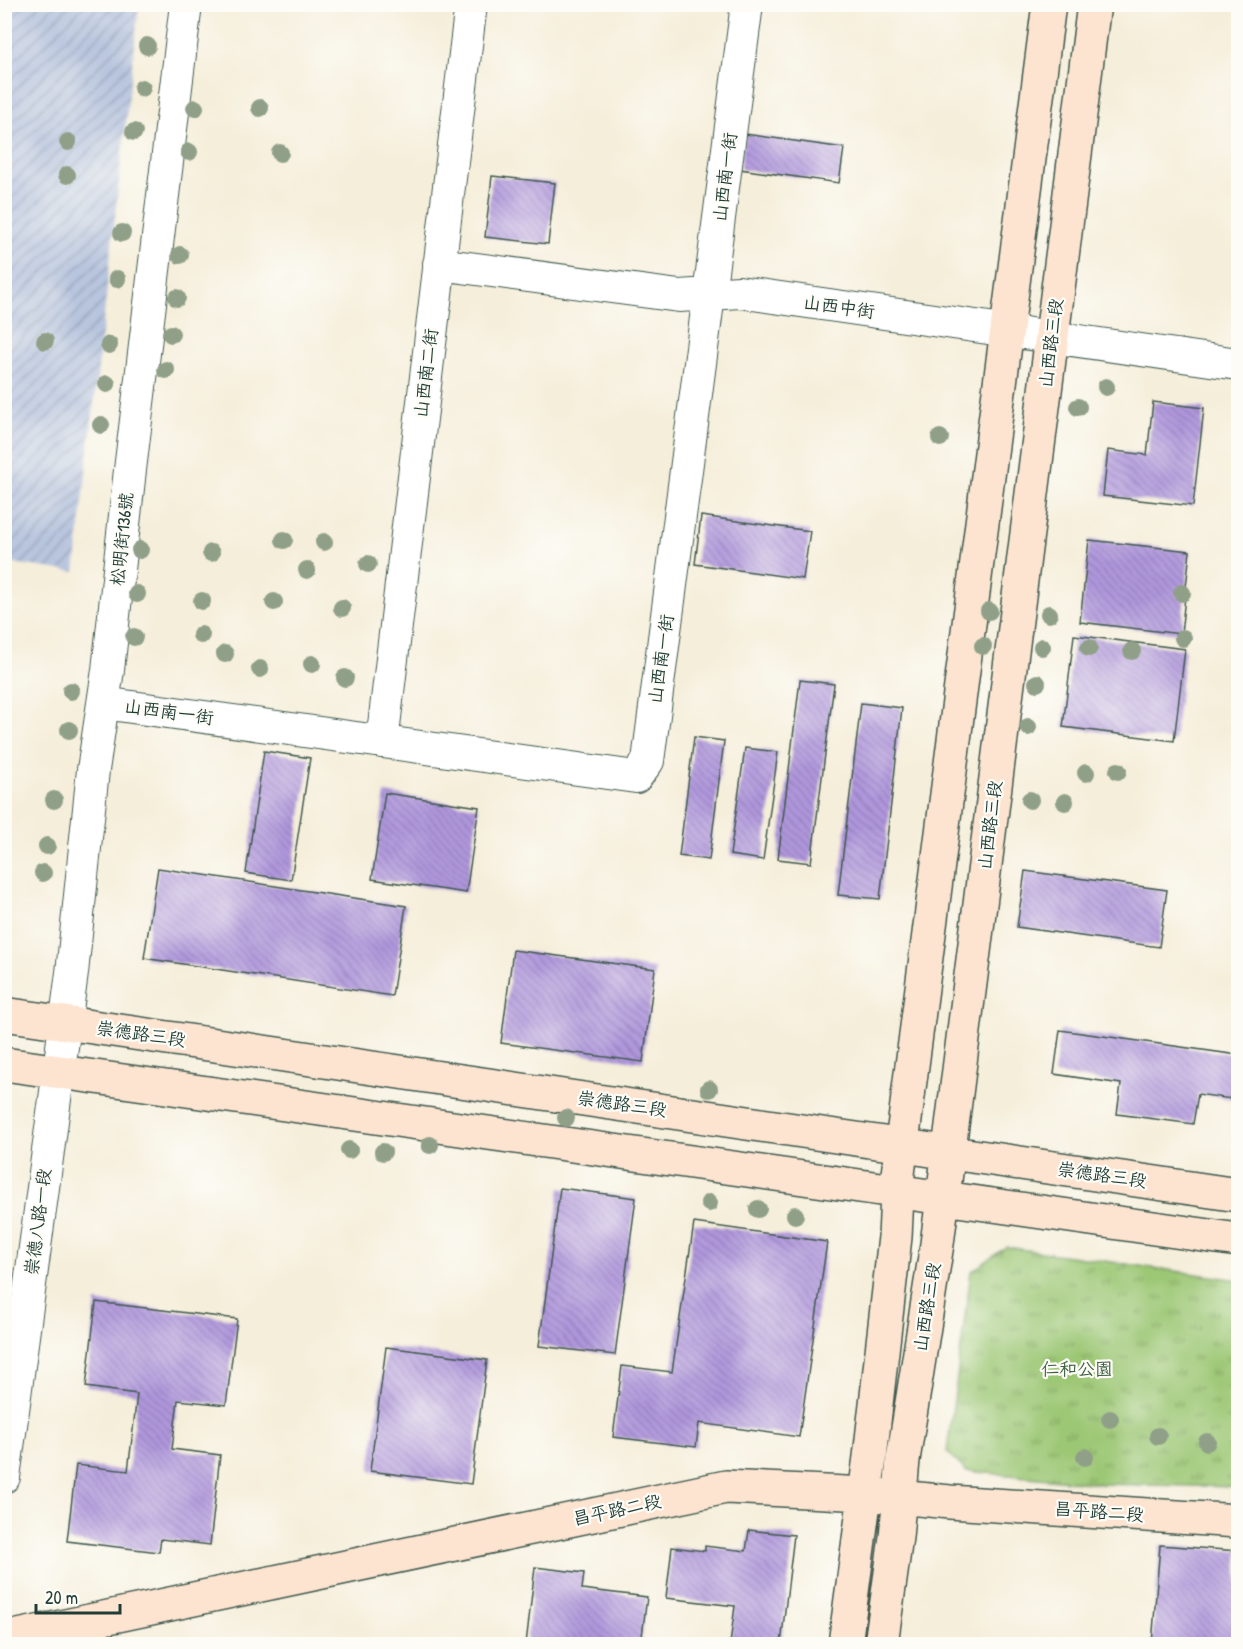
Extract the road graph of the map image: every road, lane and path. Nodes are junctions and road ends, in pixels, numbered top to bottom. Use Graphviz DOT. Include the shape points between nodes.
graph roads {
  1 [pos="186,4"];
  2 [pos="471,4"];
  3 [pos="747,4"];
  4 [pos="1049,4"];
  5 [pos="1094,4"];
  6 [pos="439,264"];
  7 [pos="710,293"];
  8 [pos="1006,331"];
  9 [pos="1052,338"];
  10 [pos="1239,364"];
  11 [pos="103,703"];
  12 [pos="382,742"];
  13 [pos="4,1014"];
  14 [pos="64,1022"];
  15 [pos="4,1064"];
  16 [pos="58,1073"];
  17 [pos="902,1146"];
  18 [pos="949,1153"];
  19 [pos="896,1192"];
  20 [pos="1239,1195"];
  21 [pos="943,1198"];
  22 [pos="1239,1240"];
  23 [pos="4,1477"];
  24 [pos="866,1494"];
  25 [pos="899,1496"];
  26 [pos="1239,1521"];
  27 [pos="4,1639"];
  28 [pos="845,1644"];
  29 [pos="881,1644"];
  1 -- 11 [label="street, 松明街136號"];
  2 -- 6 [label="street, 山西南二街"];
  3 -- 7 [label="street, 山西南一街"];
  4 -- 8 [label="street, 山西路三段"];
  5 -- 9 [label="street, 山西路三段"];
  6 -- 7 [label="street, 山西中街" via="680,296"];
  6 -- 12 [label="street, 山西南二街"];
  7 -- 8 [label="street, 山西中街" via="739,292"];
  7 -- 12 [label="street, 山西南一街" via="648,760 636,777"];
  8 -- 9 [label="street, 山西中街"];
  8 -- 17 [label="street, 山西路三段"];
  9 -- 10 [label="street, 山西中街"];
  9 -- 18 [label="street, 山西路三段"];
  11 -- 12 [label="street, 山西南一街"];
  11 -- 14 [label="street, 松明街136號"];
  13 -- 14 [label="street, 崇德路三段"];
  14 -- 16 [label="street, 松明街136號"];
  14 -- 17 [label="street, 崇德路三段"];
  15 -- 16 [label="street"];
  16 -- 19 [label="street"];
  16 -- 23 [label="street, 崇德八路一段"];
  17 -- 18 [label="street, 崇德路三段"];
  17 -- 19 [label="street, 山西路三段"];
  18 -- 20 [label="street, 崇德路三段"];
  18 -- 21 [label="street, 山西路三段"];
  19 -- 21 [label="street"];
  19 -- 24 [label="street, 山西路三段" via="895,1236"];
  21 -- 22 [label="street"];
  21 -- 25 [label="street, 山西路三段"];
  24 -- 25 [label="street, 昌平路二段"];
  24 -- 27 [label="street, 昌平路二段" via="726,1487"];
  24 -- 28 [label="street, 山西路三段"];
  25 -- 26 [label="street, 昌平路二段"];
  25 -- 29 [label="street, 山西路三段"];
}
